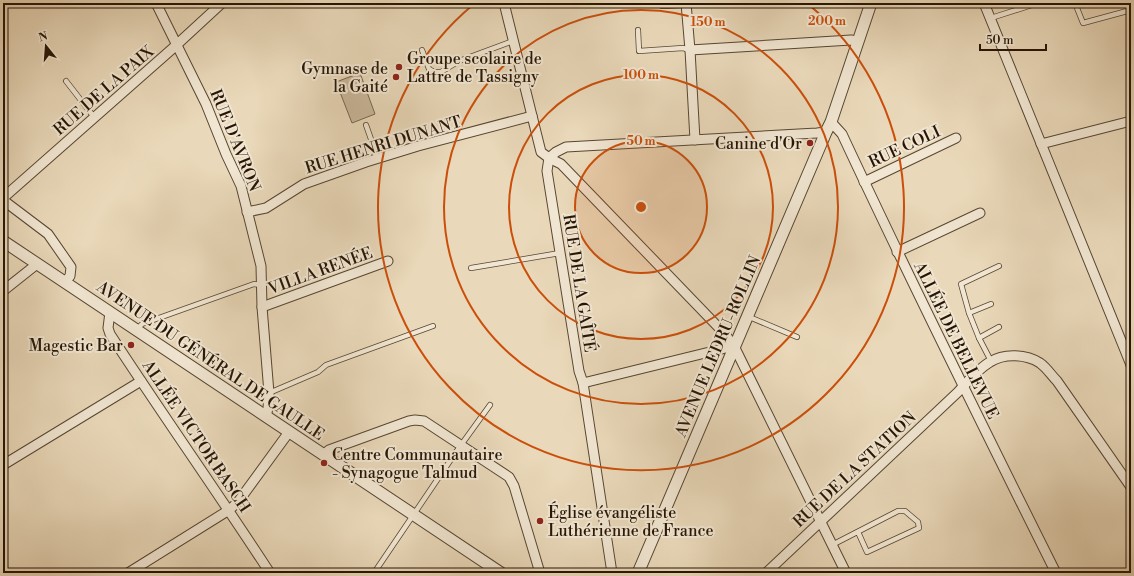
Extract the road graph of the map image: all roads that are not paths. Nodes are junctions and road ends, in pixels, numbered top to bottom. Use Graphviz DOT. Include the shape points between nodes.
graph roads {
  1 [pos="156,3"];
  2 [pos="222,3"];
  3 [pos="504,3"];
  4 [pos="871,3"];
  5 [pos="984,3"];
  6 [pos="1038,3"];
  7 [pos="1075,3"];
  8 [pos="686,4"];
  9 [pos="662,6"];
  10 [pos="1131,10"];
  11 [pos="991,18"];
  12 [pos="638,30"];
  13 [pos="513,41"];
  14 [pos="857,41"];
  15 [pos="177,45"];
  16 [pos="422,50"];
  17 [pos="690,50"];
  18 [pos="66,81"];
  19 [pos="532,116"];
  20 [pos="94,118"];
  21 [pos="1131,121"];
  22 [pos="366,125"];
  23 [pos="828,127"];
  24 [pos="956,138"];
  25 [pos="695,140"];
  26 [pos="1041,144"];
  27 [pos="550,158"];
  28 [pos="378,159"];
  29 [pos="864,182"];
  30 [pos="3,199"];
  31 [pos="247,212"];
  32 [pos="980,213"];
  33 [pos="3,241"];
  34 [pos="897,252"];
  35 [pos="560,253"];
  36 [pos="388,261"];
  37 [pos="37,264"];
  38 [pos="999,266"];
  39 [pos="471,268"];
  40 [pos="65,282"];
  41 [pos="261,285"];
  42 [pos="3,291"];
  43 [pos="991,304"];
  44 [pos="262,307"];
  45 [pos="110,312"];
  46 [pos="969,313"];
  47 [pos="747,316"];
  48 [pos="433,326"];
  49 [pos="999,327"];
  50 [pos="136,330"];
  51 [pos="798,337"];
  52 [pos="979,338"];
  53 [pos="734,346"];
  54 [pos="1128,349"];
  55 [pos="991,361"];
  56 [pos="1131,365"];
  57 [pos="141,381"];
  58 [pos="583,383"];
  59 [pos="963,387"];
  60 [pos="268,393"];
  61 [pos="490,405"];
  62 [pos="266,417"];
  63 [pos="289,432"];
  64 [pos="461,445"];
  65 [pos="323,455"];
  66 [pos="3,465"];
  67 [pos="1131,487"];
  68 [pos="229,510"];
  69 [pos="414,515"];
  70 [pos="821,521"];
  71 [pos="858,532"];
  72 [pos="832,545"];
  73 [pos="128,573"];
  74 [pos="270,573"];
  75 [pos="374,573"];
  76 [pos="501,573"];
  77 [pos="540,573"];
  78 [pos="612,573"];
  79 [pos="638,573"];
  80 [pos="766,573"];
  81 [pos="846,573"];
  82 [pos="1056,573"];
  1 -- 15 [label="street, RUE D'AVRON"];
  2 -- 15 [label="street, RUE DE LA PAIX"];
  3 -- 13 [label="street"];
  4 -- 14 [label="street, AVENUE LEDRU-ROLLIN"];
  5 -- 11 [label="street"];
  6 -- 11 [label="lane"];
  7 -- 10 [label="lane" via="1083,23"];
  8 -- 9 [label="lane"];
  8 -- 17 [label="street"];
  11 -- 26 [label="street"];
  12 -- 17 [label="lane" via="639,51 683,48"];
  13 -- 16 [label="lane" via="459,61 441,72 430,69"];
  13 -- 19 [label="street"];
  14 -- 17 [label="street"];
  14 -- 23 [label="street, AVENUE LEDRU-ROLLIN"];
  15 -- 20 [label="street, RUE DE LA PAIX"];
  15 -- 31 [label="street, RUE D'AVRON" via="210,102 226,154 241,186"];
  17 -- 25 [label="street"];
  18 -- 20 [label="lane"];
  19 -- 27 [label="street" via="541,152"];
  19 -- 28 [label="street, RUE HENRI DUNANT"];
  20 -- 30 [label="street, RUE DE LA PAIX"];
  21 -- 26 [label="street"];
  22 -- 28 [label="lane"];
  23 -- 25 [label="street" via="817,133"];
  23 -- 29 [label="street, ALLÉE DE BELLEVUE" via="842,134"];
  23 -- 47 [label="street, AVENUE LEDRU-ROLLIN"];
  24 -- 29 [label="street, RUE COLI"];
  25 -- 27 [label="street" via="566,147"];
  26 -- 54 [label="street"];
  27 -- 35 [label="street, RUE DE LA GAÎTÉ" via="547,171"];
  27 -- 53 [label="street" via="561,164"];
  28 -- 31 [label="street, RUE HENRI DUNANT" via="304,184 266,208"];
  29 -- 34 [label="street, ALLÉE DE BELLEVUE"];
  30 -- 40 [label="street" via="48,234 71,267 70,276"];
  31 -- 41 [label="street, RUE D'AVRON" via="261,266"];
  32 -- 34 [label="street"];
  33 -- 37 [label="street, AVENUE DU GÉNÉRAL DE GAULLE"];
  34 -- 59 [label="street, ALLÉE DE BELLEVUE"];
  35 -- 39 [label="lane"];
  35 -- 58 [label="street, RUE DE LA GAÎTÉ"];
  36 -- 44 [label="street, VILLA RENÉE"];
  37 -- 40 [label="street, AVENUE DU GÉNÉRAL DE GAULLE"];
  37 -- 42 [label="street"];
  38 -- 46 [label="lane" via="961,284"];
  40 -- 45 [label="street, AVENUE DU GÉNÉRAL DE GAULLE"];
  41 -- 44 [label="street, RUE D'AVRON"];
  41 -- 50 [label="lane" via="254,284 142,324"];
  43 -- 46 [label="lane"];
  44 -- 60 [label="street, RUE D'AVRON"];
  45 -- 50 [label="street, AVENUE DU GÉNÉRAL DE GAULLE"];
  45 -- 57 [label="street, ALLÉE VICTOR BASCH" via="110,334"];
  46 -- 52 [label="lane"];
  47 -- 51 [label="lane"];
  47 -- 53 [label="street, AVENUE LEDRU-ROLLIN"];
  48 -- 60 [label="lane" via="326,365 318,372"];
  49 -- 52 [label="lane"];
  50 -- 62 [label="street, AVENUE DU GÉNÉRAL DE GAULLE"];
  52 -- 55 [label="lane"];
  53 -- 58 [label="street"];
  53 -- 70 [label="street"];
  53 -- 79 [label="street, AVENUE LEDRU-ROLLIN"];
  54 -- 56 [label="street"];
  55 -- 59 [label="street, RUE DE LA STATION"];
  55 -- 67 [label="street" via="1005,356 1017,356 1029,358 1047,368"];
  57 -- 66 [label="street"];
  57 -- 68 [label="street, ALLÉE VICTOR BASCH"];
  58 -- 78 [label="street, RUE DE LA GAÎTÉ"];
  59 -- 70 [label="street, RUE DE LA STATION"];
  59 -- 82 [label="street, ALLÉE DE BELLEVUE"];
  60 -- 62 [label="street, RUE D'AVRON"];
  61 -- 64 [label="lane"];
  62 -- 63 [label="street, AVENUE DU GÉNÉRAL DE GAULLE"];
  63 -- 65 [label="street, AVENUE DU GÉNÉRAL DE GAULLE"];
  63 -- 68 [label="street" via="238,502"];
  64 -- 65 [label="street" via="424,421 415,420 329,450"];
  64 -- 69 [label="lane"];
  64 -- 77 [label="street" via="509,477"];
  65 -- 69 [label="street, AVENUE DU GÉNÉRAL DE GAULLE"];
  68 -- 73 [label="street"];
  68 -- 74 [label="street, ALLÉE VICTOR BASCH"];
  69 -- 75 [label="lane"];
  69 -- 76 [label="street, AVENUE DU GÉNÉRAL DE GAULLE"];
  70 -- 72 [label="street"];
  70 -- 80 [label="street, RUE DE LA STATION"];
  71 -- 71 [label="lane" via="898,511 905,510 918,522 919,528 868,552"];
  71 -- 72 [label="lane"];
  72 -- 81 [label="street"];
}
